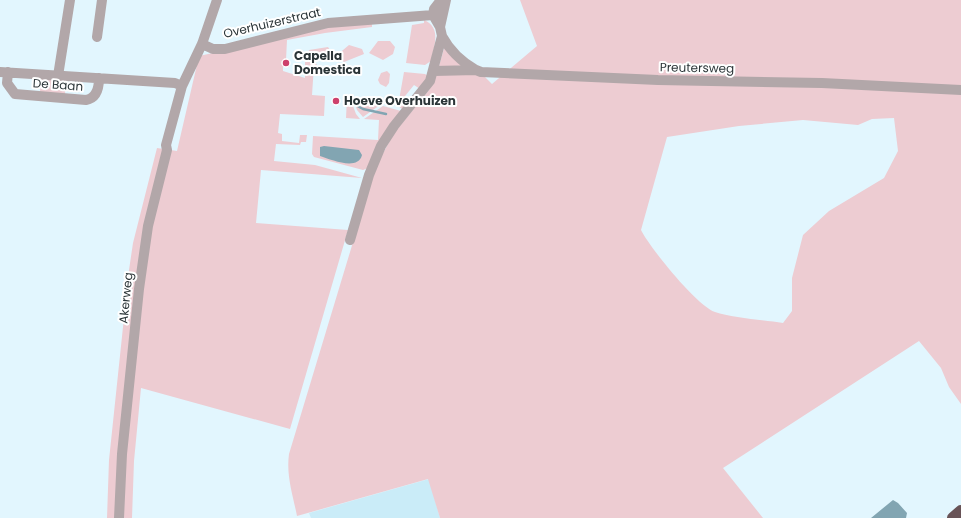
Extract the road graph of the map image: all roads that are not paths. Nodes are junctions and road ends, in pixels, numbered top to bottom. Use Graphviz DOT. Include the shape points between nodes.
graph roads {
  1 [pos="70,0"];
  2 [pos="102,0"];
  3 [pos="218,0"];
  4 [pos="440,0"];
  5 [pos="446,0"];
  6 [pos="433,15"];
  7 [pos="441,31"];
  8 [pos="97,37"];
  9 [pos="202,44"];
  10 [pos="476,70"];
  11 [pos="434,71"];
  12 [pos="4,72"];
  13 [pos="58,76"];
  14 [pos="99,78"];
  15 [pos="3,86"];
  16 [pos="182,86"];
  17 [pos="961,90"];
  18 [pos="350,240"];
  19 [pos="961,510"];
  20 [pos="119,518"];
  21 [pos="953,518"];
  1 -- 13 [label="street"];
  2 -- 8 [label="street"];
  3 -- 9 [label="street, Akerweg"];
  4 -- 6 [label="street"];
  5 -- 7 [label="street"];
  6 -- 7 [label="street"];
  6 -- 9 [label="street, Overhuizerstraat" via="328,23 225,49 213,49"];
  7 -- 10 [label="street" via="454,53"];
  7 -- 11 [label="street"];
  9 -- 16 [label="street, Akerweg"];
  10 -- 11 [label="street, Preutersweg"];
  10 -- 17 [label="street, Preutersweg" via="622,79 822,83"];
  11 -- 18 [label="street" via="428,86 394,126 381,146 369,175"];
  12 -- 13 [label="street, De Baan"];
  12 -- 15 [label="street, De Baan"];
  13 -- 14 [label="street, De Baan"];
  14 -- 15 [label="street, De Baan" via="99,89 86,100 18,95"];
  14 -- 16 [label="street, De Baan" via="175,83"];
  16 -- 20 [label="street, Akerweg" via="166,145 144,253 122,454"];
  19 -- 21 [label="highway"];
}
